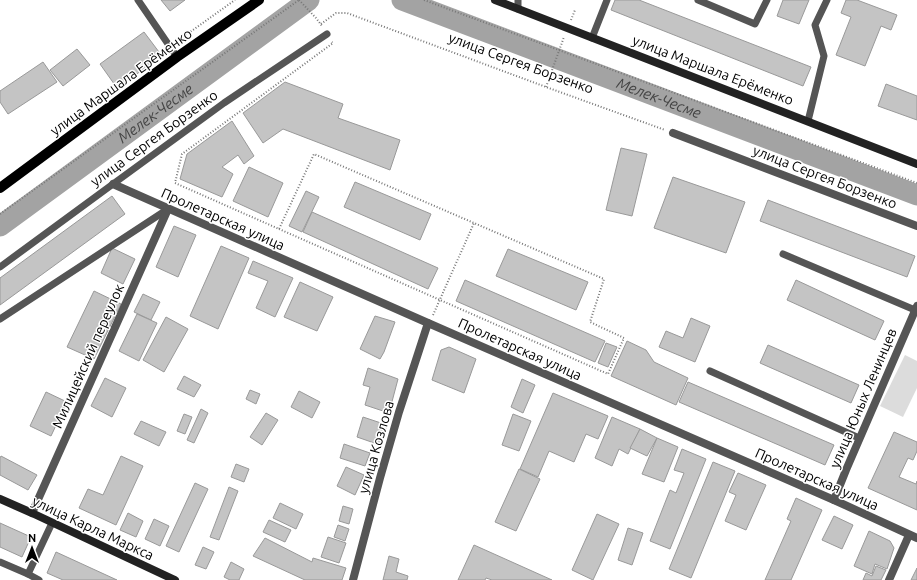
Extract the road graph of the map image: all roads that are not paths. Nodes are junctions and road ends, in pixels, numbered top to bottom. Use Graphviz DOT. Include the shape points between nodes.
graph roads {
  1 [pos="138,0"];
  2 [pos="259,0"];
  3 [pos="607,0"];
  4 [pos="698,0"];
  5 [pos="767,0"];
  6 [pos="827,0"];
  7 [pos="497,1"];
  8 [pos="518,4"];
  9 [pos="327,34"];
  10 [pos="592,38"];
  11 [pos="177,56"];
  12 [pos="808,121"];
  13 [pos="673,133"];
  14 [pos="917,164"];
  15 [pos="113,184"];
  16 [pos="0,188"];
  17 [pos="168,209"];
  18 [pos="917,226"];
  19 [pos="783,254"];
  20 [pos="0,267"];
  21 [pos="916,308"];
  22 [pos="0,319"];
  23 [pos="914,320"];
  24 [pos="428,323"];
  25 [pos="710,371"];
  26 [pos="859,438"];
  27 [pos="0,499"];
  28 [pos="834,500"];
  29 [pos="32,513"];
  30 [pos="52,523"];
  31 [pos="909,535"];
  32 [pos="917,538"];
  33 [pos="0,562"];
  34 [pos="28,574"];
  35 [pos="161,577"];
  36 [pos="39,580"];
  37 [pos="175,580"];
  38 [pos="353,580"];
  39 [pos="889,580"];
  1 -- 11 [label="lane"];
  2 -- 11 [label="main road, улица Маршала Ерёменко"];
  3 -- 10 [label="lane"];
  4 -- 5 [label="lane" via="755,24"];
  6 -- 12 [label="lane" via="815,25 824,56"];
  7 -- 8 [label="main road, улица Маршала Ерёменко"];
  8 -- 10 [label="main road, улица Маршала Ерёменко"];
  9 -- 15 [label="lane, улица Сергея Борзенко"];
  10 -- 12 [label="main road, улица Маршала Ерёменко"];
  11 -- 16 [label="main road, улица Маршала Ерёменко"];
  12 -- 14 [label="main road, улица Маршала Ерёменко"];
  13 -- 18 [label="street, улица Сергея Борзенко"];
  15 -- 17 [label="street, Пролетарская улица"];
  15 -- 20 [label="lane, улица Сергея Борзенко"];
  17 -- 22 [label="lane"];
  17 -- 24 [label="street, Пролетарская улица"];
  17 -- 29 [label="street, Милицейский переулок"];
  19 -- 21 [label="lane"];
  21 -- 23 [label="street, улица Юных Ленинцев"];
  23 -- 26 [label="street, улица Юных Ленинцев"];
  24 -- 28 [label="street, Пролетарская улица"];
  24 -- 38 [label="street, улица Козлова" via="399,412"];
  25 -- 26 [label="lane"];
  26 -- 28 [label="street, улица Юных Ленинцев"];
  27 -- 29 [label="main road, улица Карла Маркса"];
  28 -- 31 [label="street, Пролетарская улица"];
  29 -- 30 [label="main road, улица Карла Маркса"];
  30 -- 34 [label="lane"];
  30 -- 35 [label="main road, улица Карла Маркса"];
  31 -- 32 [label="street, Пролетарская улица"];
  31 -- 39 [label="street"];
  33 -- 34 [label="lane"];
  34 -- 36 [label="lane"];
  35 -- 37 [label="main road, улица Карла Маркса"];
}
